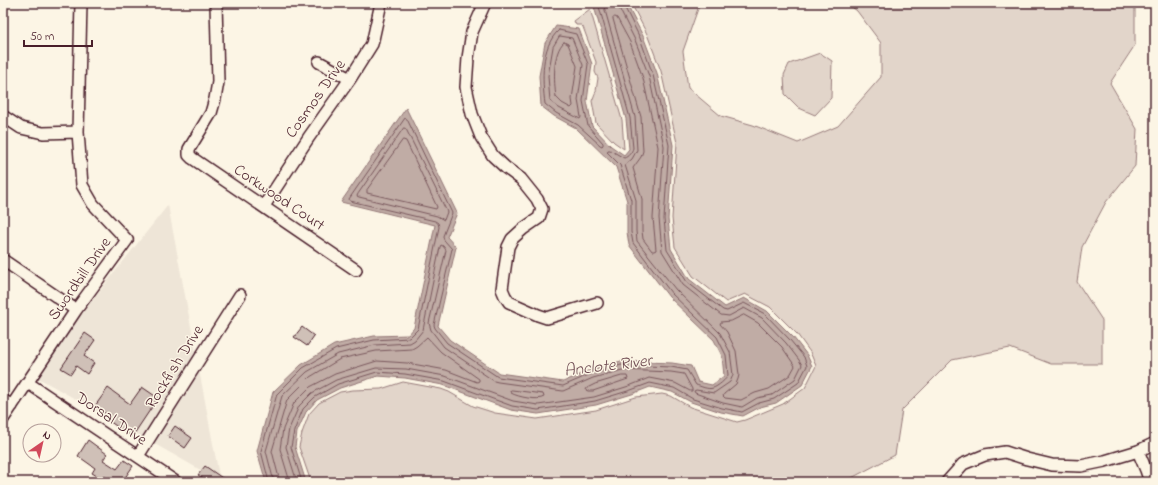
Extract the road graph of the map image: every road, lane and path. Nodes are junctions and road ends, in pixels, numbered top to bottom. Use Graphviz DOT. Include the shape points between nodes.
graph roads {
  1 [pos="81,3"];
  2 [pos="216,3"];
  3 [pos="381,3"];
  4 [pos="485,3"];
  5 [pos="319,62"];
  6 [pos="350,79"];
  7 [pos="3,116"];
  8 [pos="78,132"];
  9 [pos="264,206"];
  10 [pos="3,260"];
  11 [pos="356,270"];
  12 [pos="240,295"];
  13 [pos="597,303"];
  14 [pos="76,310"];
  15 [pos="28,383"];
  16 [pos="7,403"];
  17 [pos="3,419"];
  18 [pos="1155,443"];
  19 [pos="1138,451"];
  20 [pos="138,456"];
  21 [pos="176,482"];
  22 [pos="947,482"];
  23 [pos="1150,482"];
  1 -- 8 [label="street"];
  2 -- 9 [label="street, Corkwood Court" via="218,82 215,99 211,113 189,150 189,155"];
  3 -- 6 [label="street, Cosmos Drive" via="372,44"];
  4 -- 13 [label="street" via="472,32 468,58 466,86 472,114 493,156 521,179 542,209 539,218 512,239 508,248 502,289 509,302 547,318"];
  5 -- 6 [label="street"];
  6 -- 9 [label="street, Cosmos Drive"];
  7 -- 8 [label="street" via="21,128 43,132"];
  8 -- 14 [label="street, Swordbill Drive" via="82,185 93,204 127,240"];
  9 -- 11 [label="street, Corkwood Court"];
  10 -- 14 [label="street"];
  12 -- 20 [label="street, Rockfish Drive"];
  14 -- 15 [label="street, Swordbill Drive"];
  15 -- 16 [label="street, Swordbill Drive"];
  15 -- 20 [label="street, Dorsal Drive"];
  16 -- 17 [label="street, Swordbill Drive"];
  18 -- 19 [label="street"];
  19 -- 22 [label="street" via="1081,466 1052,465 1005,452 985,455 963,464"];
  19 -- 23 [label="street"];
  20 -- 21 [label="street, Dorsal Drive"];
}
